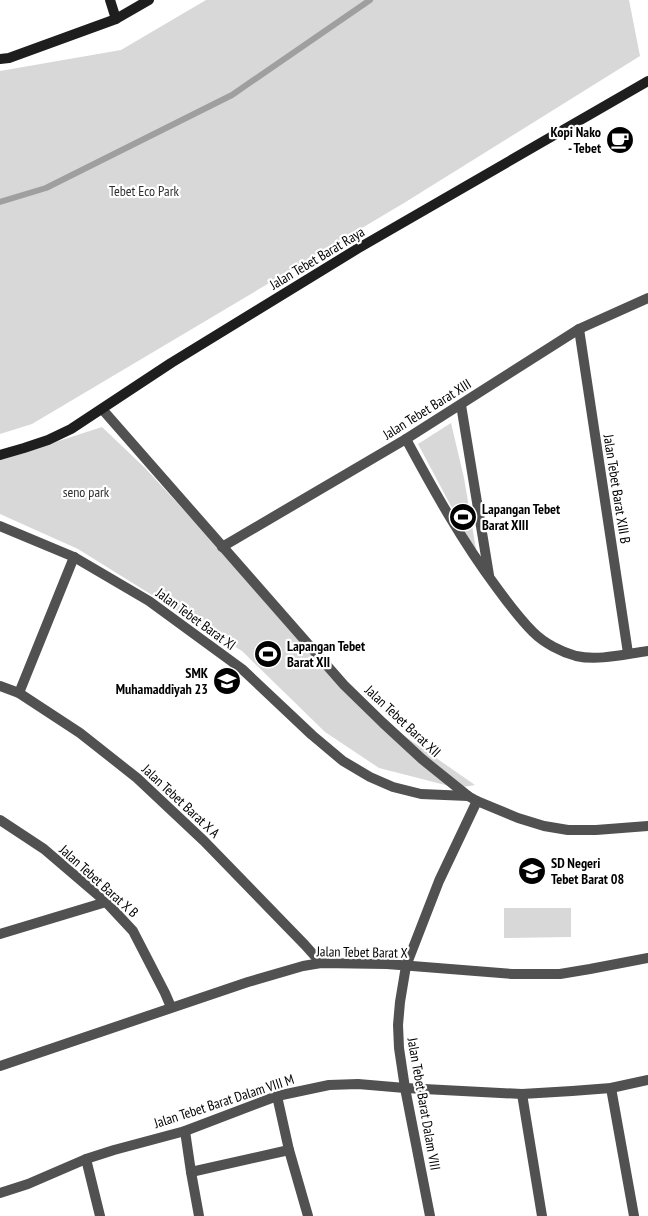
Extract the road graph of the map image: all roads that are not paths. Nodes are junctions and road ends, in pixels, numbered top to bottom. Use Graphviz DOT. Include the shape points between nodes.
graph roads {
  1 [pos="110,0"];
  2 [pos="149,0"];
  3 [pos="116,19"];
  4 [pos="0,59"];
  5 [pos="648,81"];
  6 [pos="648,298"];
  7 [pos="579,329"];
  8 [pos="461,404"];
  9 [pos="102,409"];
  10 [pos="406,439"];
  11 [pos="0,455"];
  12 [pos="0,526"];
  13 [pos="222,547"];
  14 [pos="74,557"];
  15 [pos="490,579"];
  16 [pos="648,650"];
  17 [pos="628,654"];
  18 [pos="0,686"];
  19 [pos="19,694"];
  20 [pos="468,796"];
  21 [pos="478,801"];
  22 [pos="0,820"];
  23 [pos="648,826"];
  24 [pos="106,902"];
  25 [pos="0,934"];
  26 [pos="648,958"];
  27 [pos="321,963"];
  28 [pos="406,966"];
  29 [pos="171,1007"];
  30 [pos="0,1066"];
  31 [pos="648,1080"];
  32 [pos="405,1088"];
  33 [pos="611,1088"];
  34 [pos="522,1094"];
  35 [pos="276,1096"];
  36 [pos="186,1131"];
  37 [pos="289,1150"];
  38 [pos="86,1159"];
  39 [pos="190,1172"];
  40 [pos="0,1193"];
  41 [pos="100,1216"];
  42 [pos="199,1216"];
  43 [pos="308,1216"];
  44 [pos="430,1216"];
  45 [pos="542,1216"];
  46 [pos="634,1216"];
  1 -- 3 [label="street"];
  2 -- 3 [label="street"];
  3 -- 4 [label="street"];
  5 -- 9 [label="street, Jalan Tebet Barat Raya" via="357,249 171,362"];
  6 -- 7 [label="street, Jalan Tebet Barat XIII"];
  7 -- 8 [label="street, Jalan Tebet Barat XIII"];
  7 -- 17 [label="street, Jalan Tebet Barat XIII B"];
  8 -- 10 [label="street, Jalan Tebet Barat XIII"];
  8 -- 15 [label="street"];
  9 -- 11 [label="street, Jalan Tebet Barat Raya" via="48,440"];
  9 -- 13 [label="street, Jalan Tebet Barat XII"];
  10 -- 13 [label="street, Jalan Tebet Barat XIII"];
  10 -- 15 [label="street" via="464,542"];
  12 -- 14 [label="street, Jalan Tebet Barat XI"];
  13 -- 20 [label="street, Jalan Tebet Barat XII" via="344,685 422,760"];
  14 -- 19 [label="street"];
  14 -- 20 [label="street, Jalan Tebet Barat XI" via="149,601 242,669 343,761 393,787 421,794"];
  15 -- 17 [label="street" via="534,633 557,649 577,656"];
  16 -- 17 [label="street"];
  18 -- 19 [label="street, Jalan Tebet Barat X A"];
  19 -- 27 [label="street, Jalan Tebet Barat X A" via="80,733 137,778 204,841"];
  20 -- 21 [label="street, Jalan Tebet Barat XII"];
  21 -- 23 [label="street, Jalan Tebet Barat XII" via="518,818 568,830"];
  21 -- 28 [label="street, Jalan Tebet Barat Dalam VIII" via="439,880"];
  22 -- 24 [label="street, Jalan Tebet Barat X B" via="44,849"];
  24 -- 25 [label="street"];
  24 -- 29 [label="street, Jalan Tebet Barat X B" via="133,931"];
  26 -- 28 [label="street, Jalan Tebet Barat X" via="560,974"];
  27 -- 28 [label="street, Jalan Tebet Barat X"];
  27 -- 29 [label="street, Jalan Tebet Barat X"];
  28 -- 32 [label="street, Jalan Tebet Barat Dalam VIII" via="398,1025"];
  29 -- 30 [label="street, Jalan Tebet Barat X"];
  31 -- 33 [label="street, Jalan Tebet Barat Dalam VIII M"];
  32 -- 34 [label="street, Jalan Tebet Barat Dalam VIII M"];
  32 -- 35 [label="street, Jalan Tebet Barat Dalam VIII M" via="330,1085"];
  32 -- 44 [label="street, Jalan Tebet Barat Dalam VIII"];
  33 -- 34 [label="street, Jalan Tebet Barat Dalam VIII M"];
  33 -- 46 [label="street"];
  34 -- 45 [label="street"];
  35 -- 36 [label="street, Jalan Tebet Barat Dalam VIII M"];
  35 -- 37 [label="street"];
  36 -- 38 [label="street, Jalan Tebet Barat Dalam VIII M"];
  36 -- 39 [label="street"];
  37 -- 39 [label="street"];
  37 -- 43 [label="street"];
  38 -- 40 [label="street, Jalan Tebet Barat Dalam VIII M"];
  38 -- 41 [label="street"];
  39 -- 42 [label="street"];
}
